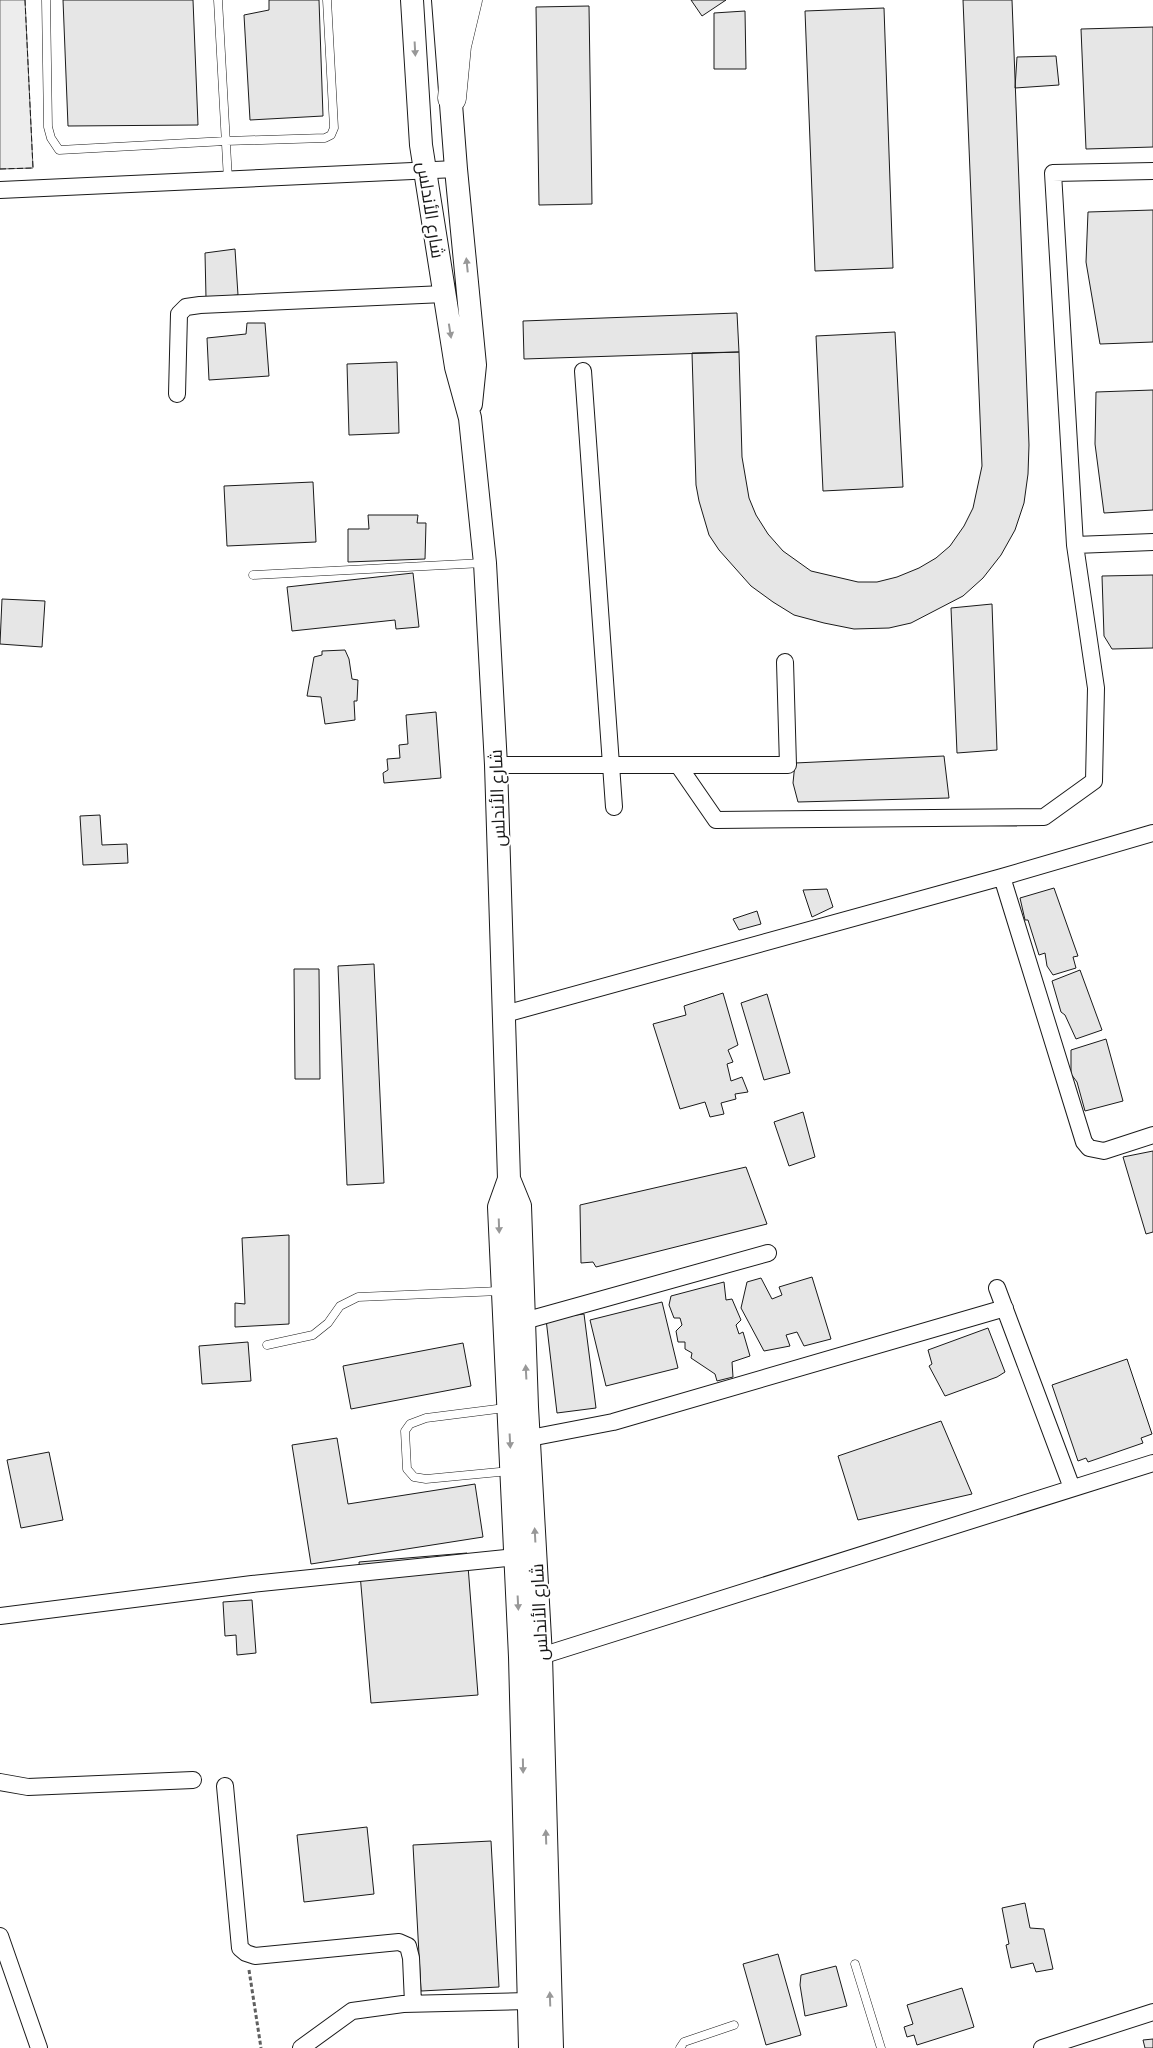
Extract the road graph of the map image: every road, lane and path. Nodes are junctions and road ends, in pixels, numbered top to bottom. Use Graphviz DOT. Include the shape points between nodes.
graph roads {
  1 [pos="46,0"];
  2 [pos="218,0"];
  3 [pos="327,0"];
  4 [pos="412,0"];
  5 [pos="444,0"];
  6 [pos="468,0"];
  7 [pos="452,98"];
  8 [pos="226,141"];
  9 [pos="456,169"];
  10 [pos="1153,171"];
  11 [pos="425,172"];
  12 [pos="228,180"];
  13 [pos="0,190"];
  14 [pos="444,294"];
  15 [pos="583,371"];
  16 [pos="177,394"];
  17 [pos="470,418"];
  18 [pos="1153,542"];
  19 [pos="1075,545"];
  20 [pos="485,563"];
  21 [pos="252,575"];
  22 [pos="785,662"];
  23 [pos="496,765"];
  24 [pos="609,766"];
  25 [pos="678,766"];
  26 [pos="614,807"];
  27 [pos="1153,833"];
  28 [pos="1002,877"];
  29 [pos="505,1014"];
  30 [pos="1153,1135"];
  31 [pos="508,1179"];
  32 [pos="768,1253"];
  33 [pos="997,1288"];
  34 [pos="502,1291"];
  35 [pos="1005,1308"];
  36 [pos="524,1321"];
  37 [pos="267,1345"];
  38 [pos="507,1408"];
  39 [pos="530,1438"];
  40 [pos="1153,1462"];
  41 [pos="511,1471"];
  42 [pos="1072,1488"];
  43 [pos="516,1557"];
  44 [pos="0,1616"];
  45 [pos="541,1656"];
  46 [pos="193,1780"];
  47 [pos="0,1782"];
  48 [pos="225,1786"];
  49 [pos="0,1936"];
  50 [pos="246,1953"];
  51 [pos="855,1964"];
  52 [pos="528,2001"];
  53 [pos="413,2004"];
  54 [pos="1153,2012"];
  55 [pos="734,2025"];
  56 [pos="39,2048"];
  57 [pos="261,2048"];
  58 [pos="301,2048"];
  59 [pos="530,2048"];
  60 [pos="552,2048"];
  61 [pos="680,2048"];
  62 [pos="881,2048"];
  63 [pos="1042,2048"];
  1 -- 8 [label="lane" via="48,127 59,150"];
  2 -- 8 [label="lane"];
  3 -- 8 [label="lane" via="334,128 331,135 325,138"];
  4 -- 11 [label="main road, شارع الأندلس, one-way"];
  5 -- 7 [label="main road, شارع الأندلس"];
  6 -- 7 [label="highway" via="457,46"];
  7 -- 9 [label="main road, شارع الأندلس"];
  8 -- 12 [label="lane"];
  9 -- 11 [label="street"];
  17 -- 9 [label="main road, شارع الأندلس, one-way" via="475,365"];
  10 -- 19 [label="street" via="1053,173"];
  11 -- 12 [label="street"];
  11 -- 14 [label="main road, شارع الأندلس"];
  12 -- 13 [label="street"];
  14 -- 16 [label="street" via="186,308 179,314"];
  14 -- 17 [label="main road, شارع الأندلس, one-way" via="456,367"];
  15 -- 24 [label="street"];
  17 -- 20 [label="main road, شارع الأندلس"];
  18 -- 19 [label="street"];
  19 -- 25 [label="street" via="1096,688 1094,781 1044,818 716,820"];
  20 -- 21 [label="lane"];
  20 -- 23 [label="main road, شارع الأندلس"];
  22 -- 25 [label="street" via="788,765"];
  23 -- 24 [label="street"];
  23 -- 29 [label="main road, شارع الأندلس"];
  24 -- 25 [label="street"];
  24 -- 26 [label="street"];
  27 -- 28 [label="street"];
  28 -- 29 [label="street"];
  28 -- 30 [label="street" via="1084,1142 1089,1148 1104,1151"];
  29 -- 31 [label="main road, شارع الأندلس"];
  31 -- 34 [label="main road, شارع الأندلس, one-way" via="499,1207"];
  31 -- 36 [label="main road, شارع الأندلس" via="520,1206"];
  32 -- 36 [label="street"];
  33 -- 35 [label="street"];
  34 -- 37 [label="lane" via="358,1297 340,1306 328,1323 312,1335"];
  34 -- 38 [label="main road, شارع الأندلس"];
  35 -- 39 [label="street" via="613,1422"];
  35 -- 42 [label="street"];
  39 -- 36 [label="main road, شارع الأندلس, one-way"];
  38 -- 41 [label="main road, شارع الأندلس, one-way"];
  38 -- 41 [label="lane" via="426,1418 410,1424 405,1430 407,1469 414,1477 426,1479"];
  45 -- 39 [label="main road, شارع الأندلس, one-way"];
  40 -- 42 [label="street"];
  41 -- 43 [label="main road, شارع الأندلس"];
  42 -- 45 [label="street"];
  43 -- 44 [label="street"];
  43 -- 52 [label="main road, شارع الأندلس, one-way"];
  60 -- 45 [label="main road, شارع الأندلس, one-way"];
  46 -- 47 [label="street" via="28,1788"];
  48 -- 50 [label="street" via="240,1948"];
  49 -- 56 [label="street"];
  50 -- 53 [label="street" via="255,1956 399,1942 408,1946 411,1958"];
  50 -- 57 [label="path"];
  51 -- 62 [label="lane"];
  52 -- 53 [label="street"];
  52 -- 59 [label="main road, شارع الأندلس"];
  53 -- 58 [label="street" via="352,2011"];
  54 -- 63 [label="street"];
  55 -- 61 [label="lane" via="684,2042"];
}
